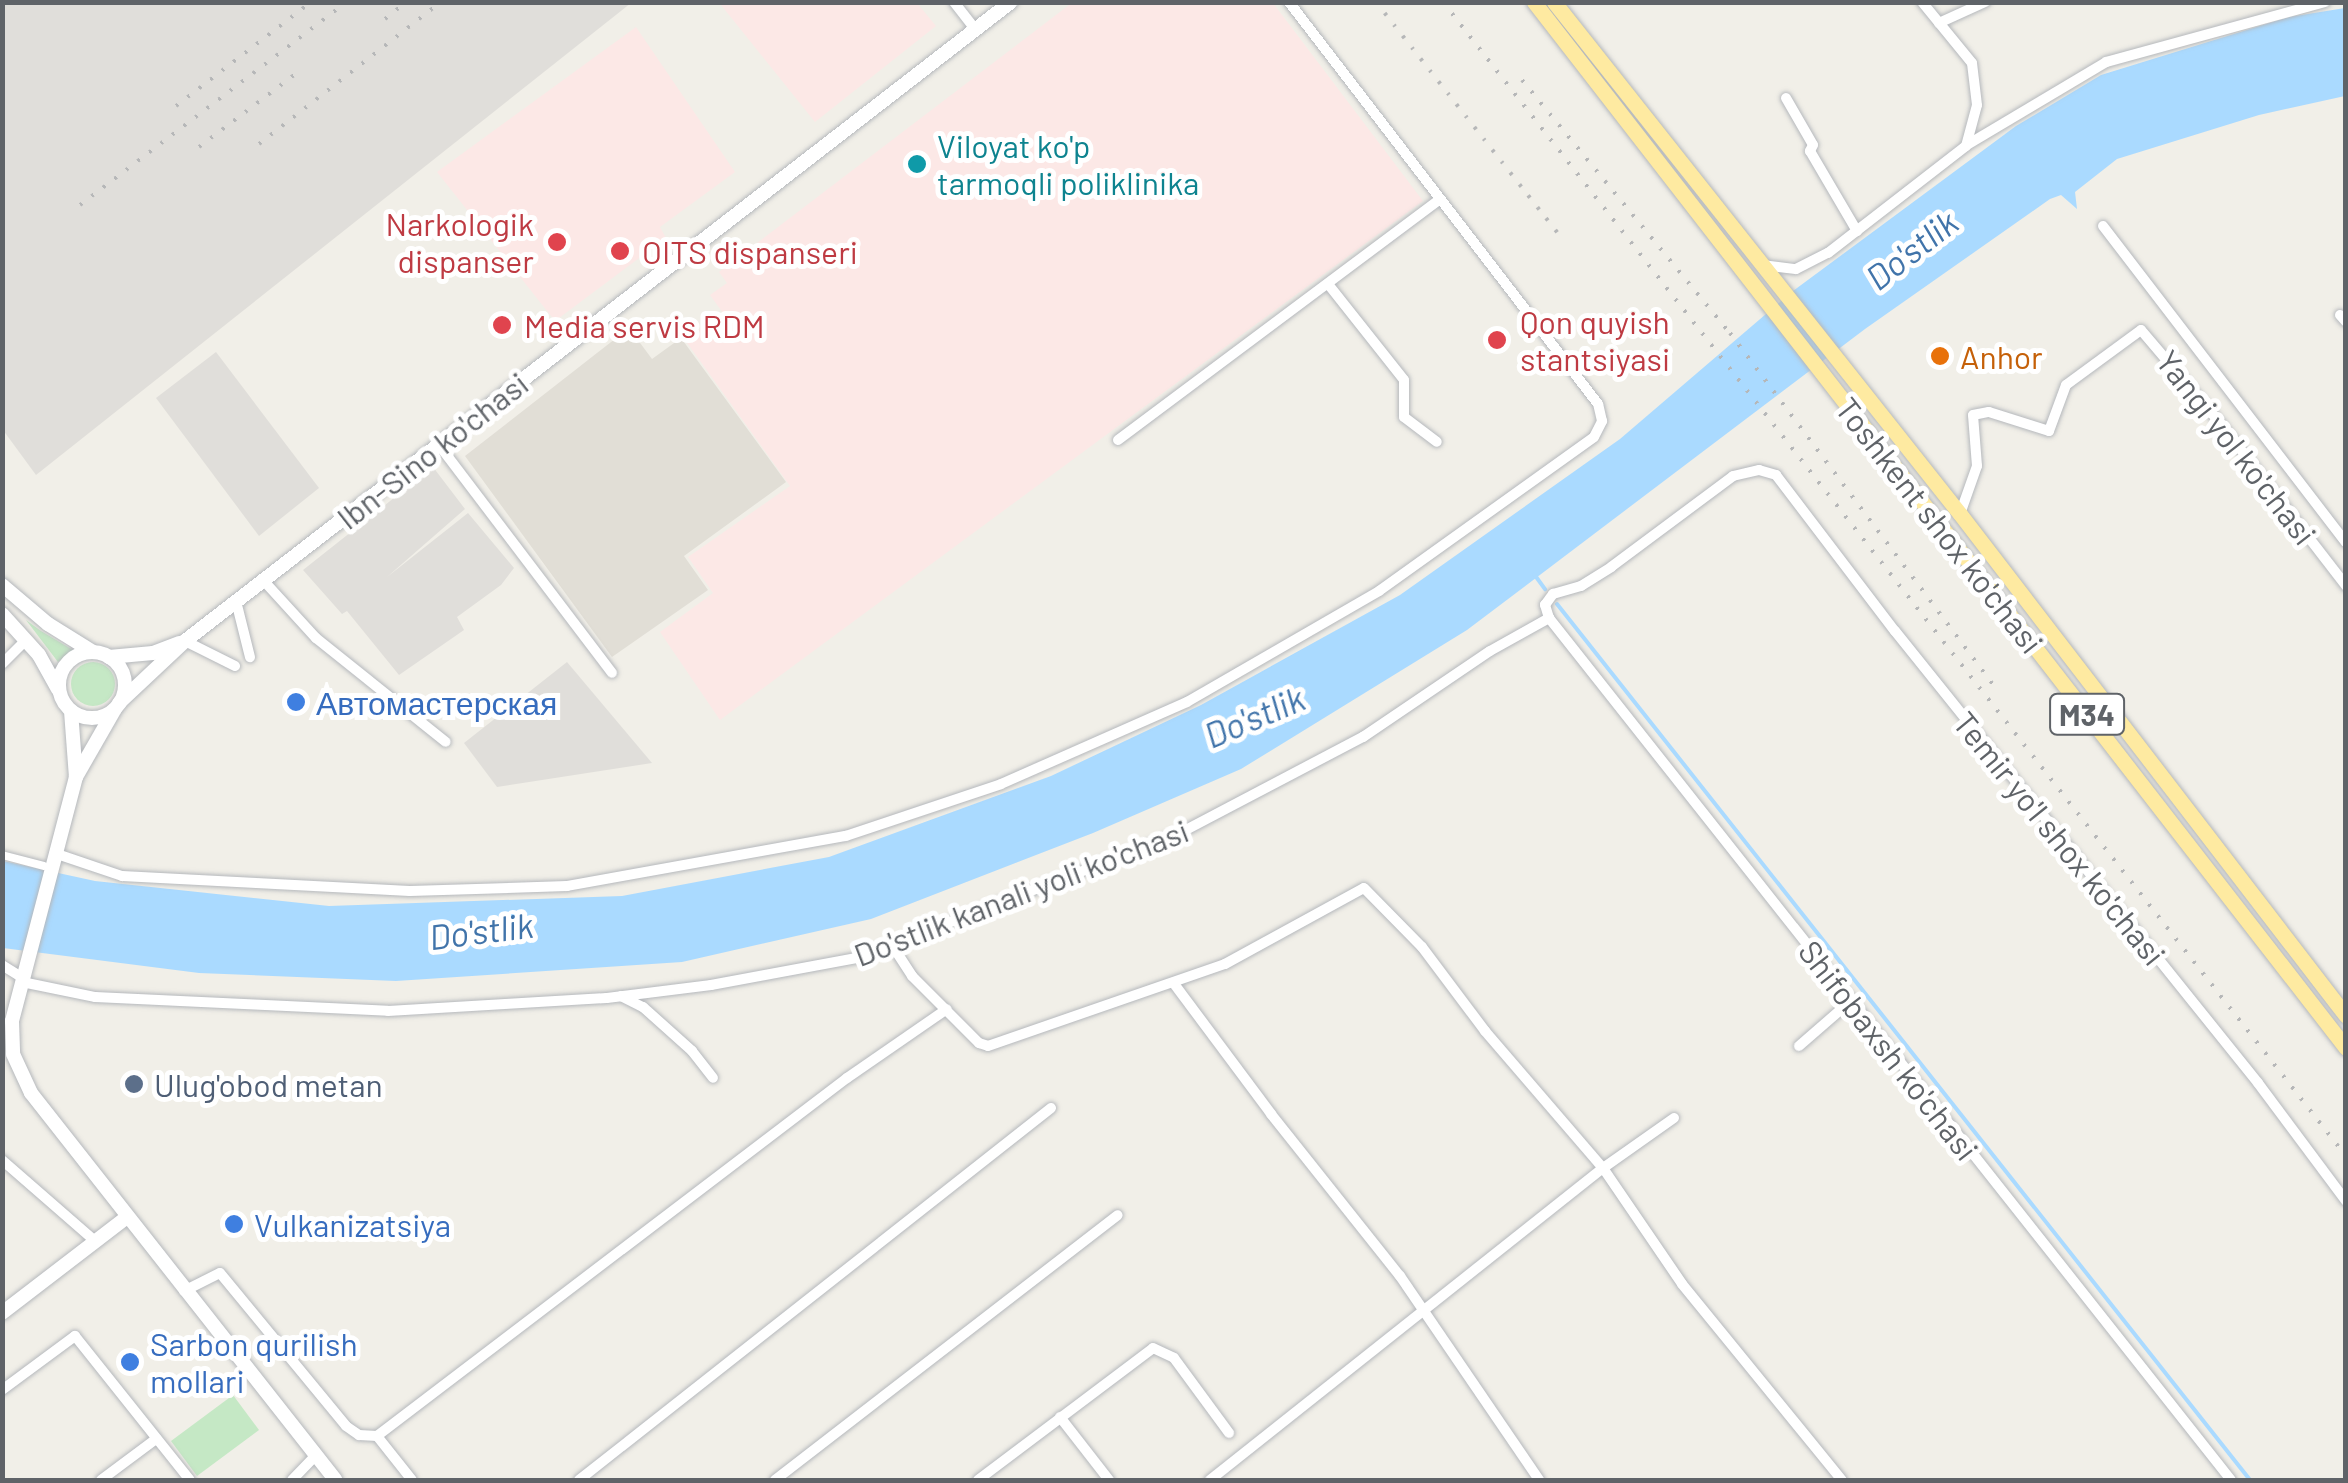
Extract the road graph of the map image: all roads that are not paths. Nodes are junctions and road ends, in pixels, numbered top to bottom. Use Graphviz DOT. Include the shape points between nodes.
graph roads {
  1 [pos="954,2"];
  2 [pos="1011,2"];
  3 [pos="1290,2"];
  4 [pos="1534,2"];
  5 [pos="1554,2"];
  6 [pos="1922,2"];
  7 [pos="1985,2"];
  8 [pos="2325,2"];
  9 [pos="1938,23"];
  10 [pos="976,30"];
  11 [pos="1786,98"];
  12 [pos="1966,146"];
  13 [pos="1440,199"];
  14 [pos="2103,226"];
  15 [pos="1857,232"];
  16 [pos="1762,265"];
  17 [pos="1328,284"];
  18 [pos="1118,440"];
  19 [pos="1436,442"];
  20 [pos="438,445"];
  21 [pos="1960,514"];
  22 [pos="2346,543"];
  23 [pos="263,580"];
  24 [pos="2,584"];
  25 [pos="2346,586"];
  26 [pos="236,601"];
  27 [pos="2,614"];
  28 [pos="1549,618"];
  29 [pos="27,639"];
  30 [pos="185,641"];
  31 [pos="101,655"];
  32 [pos="250,657"];
  33 [pos="2,664"];
  34 [pos="235,666"];
  35 [pos="612,673"];
  36 [pos="59,691"];
  37 [pos="118,705"];
  38 [pos="72,711"];
  39 [pos="446,742"];
  40 [pos="76,778"];
  41 [pos="2,856"];
  42 [pos="52,860"];
  43 [pos="892,945"];
  44 [pos="2,966"];
  45 [pos="24,975"];
  46 [pos="1175,985"];
  47 [pos="620,996"];
  48 [pos="1852,1000"];
  49 [pos="947,1009"];
  50 [pos="2346,1016"];
  51 [pos="1799,1046"];
  52 [pos="2346,1048"];
  53 [pos="712,1078"];
  54 [pos="1051,1108"];
  55 [pos="1674,1118"];
  56 [pos="2,1160"];
  57 [pos="1603,1168"];
  58 [pos="2346,1201"];
  59 [pos="1118,1215"];
  60 [pos="126,1218"];
  61 [pos="95,1241"];
  62 [pos="183,1291"];
  63 [pos="1424,1309"];
  64 [pos="2,1313"];
  65 [pos="2,1390"];
  66 [pos="1060,1417"];
  67 [pos="1230,1433"];
  68 [pos="377,1436"];
  69 [pos="156,1439"];
  70 [pos="315,1456"];
  71 [pos="101,1480"];
  72 [pos="190,1480"];
  73 [pos="292,1480"];
  74 [pos="335,1480"];
  75 [pos="412,1480"];
  76 [pos="579,1480"];
  77 [pos="775,1480"];
  78 [pos="978,1480"];
  79 [pos="1109,1480"];
  80 [pos="1210,1480"];
  81 [pos="1539,1480"];
  82 [pos="1842,1480"];
  83 [pos="2230,1480"];
  1 -- 10 [label="street"];
  2 -- 10 [label="main road, Ibn-Sino ko'chasi"];
  3 -- 13 [label="street"];
  4 -- 52 [label="highway, Toshkent shox ko'chasi / M34"];
  5 -- 16 [label="highway"];
  6 -- 9 [label="street"];
  7 -- 9 [label="street"];
  8 -- 12 [label="street" via="2106,62"];
  9 -- 12 [label="street" via="1972,63 1977,105"];
  10 -- 20 [label="main road, Ibn-Sino ko'chasi"];
  11 -- 15 [label="street"];
  12 -- 15 [label="street"];
  13 -- 17 [label="street"];
  13 -- 42 [label="street" via="1598,404 1602,421 1594,437 1380,591 1187,702 1002,784 846,836 567,886 410,892 122,876"];
  14 -- 22 [label="street"];
  15 -- 16 [label="street" via="1796,269"];
  16 -- 21 [label="highway, Toshkent shox ko'chasi / M34"];
  17 -- 18 [label="street"];
  17 -- 19 [label="street" via="1404,380 1404,417"];
  20 -- 23 [label="main road, Ibn-Sino ko'chasi"];
  20 -- 35 [label="street"];
  21 -- 25 [label="street, Yangi yol ko'chasi" via="1977,466 1974,415 1988,412 2049,432 2066,385 2140,330"];
  21 -- 50 [label="highway, Toshkent shox ko'chasi / M34"];
  23 -- 26 [label="main road, Ibn-Sino ko'chasi"];
  23 -- 39 [label="street" via="316,638"];
  24 -- 31 [label="main road" via="48,624"];
  26 -- 30 [label="main road, Ibn-Sino ko'chasi"];
  26 -- 32 [label="street"];
  27 -- 29 [label="main road"];
  28 -- 43 [label="street, Do'stlik kanali yoli ko'chasi" via="1363,738 1178,834"];
  28 -- 48 [label="street, Shifobaxsh ko'chasi"];
  28 -- 58 [label="street, Temir yo'l shox ko'chasi" via="1544,605 1553,594 1610,567 1733,476 1759,470 1776,475"];
  29 -- 33 [label="street"];
  29 -- 36 [label="main road"];
  30 -- 31 [label="main road" via="152,653"];
  30 -- 34 [label="street"];
  30 -- 37 [label="main road, Ibn-Sino ko'chasi"];
  31 -- 36 [label="main road" via="71,659"];
  31 -- 37 [label="main road" via="122,673"];
  36 -- 38 [label="main road"];
  37 -- 38 [label="main road" via="94,718"];
  37 -- 40 [label="main road, Ibn-Sino ko'chasi"];
  38 -- 40 [label="main road"];
  40 -- 42 [label="main road"];
  41 -- 42 [label="street"];
  42 -- 45 [label="main road"];
  43 -- 47 [label="street, Do'stlik kanali yoli ko'chasi" via="730,982"];
  43 -- 49 [label="street" via="912,976"];
  44 -- 45 [label="street, Do'stlik kanali yoli ko'chasi"];
  45 -- 47 [label="street, Do'stlik kanali yoli ko'chasi" via="95,997 388,1010"];
  45 -- 60 [label="main road" via="10,1030 22,1077"];
  46 -- 49 [label="street" via="988,1046"];
  46 -- 57 [label="street" via="1364,888 1422,948"];
  46 -- 63 [label="street"];
  47 -- 53 [label="street" via="643,1007"];
  48 -- 51 [label="street"];
  48 -- 83 [label="street, Shifobaxsh ko'chasi"];
  49 -- 68 [label="street"];
  54 -- 76 [label="street"];
  55 -- 57 [label="street"];
  56 -- 61 [label="street"];
  57 -- 63 [label="street"];
  57 -- 82 [label="street" via="1682,1284"];
  59 -- 77 [label="street"];
  60 -- 61 [label="main road"];
  60 -- 62 [label="main road"];
  61 -- 64 [label="main road"];
  62 -- 68 [label="street" via="220,1273 346,1426"];
  62 -- 70 [label="main road"];
  63 -- 80 [label="street"];
  63 -- 81 [label="street"];
  65 -- 69 [label="street" via="75,1336"];
  66 -- 67 [label="street" via="1153,1348 1174,1358"];
  66 -- 78 [label="street"];
  66 -- 79 [label="street"];
  68 -- 75 [label="street"];
  69 -- 71 [label="street"];
  69 -- 72 [label="street"];
  70 -- 73 [label="street"];
  70 -- 74 [label="main road"];
}
